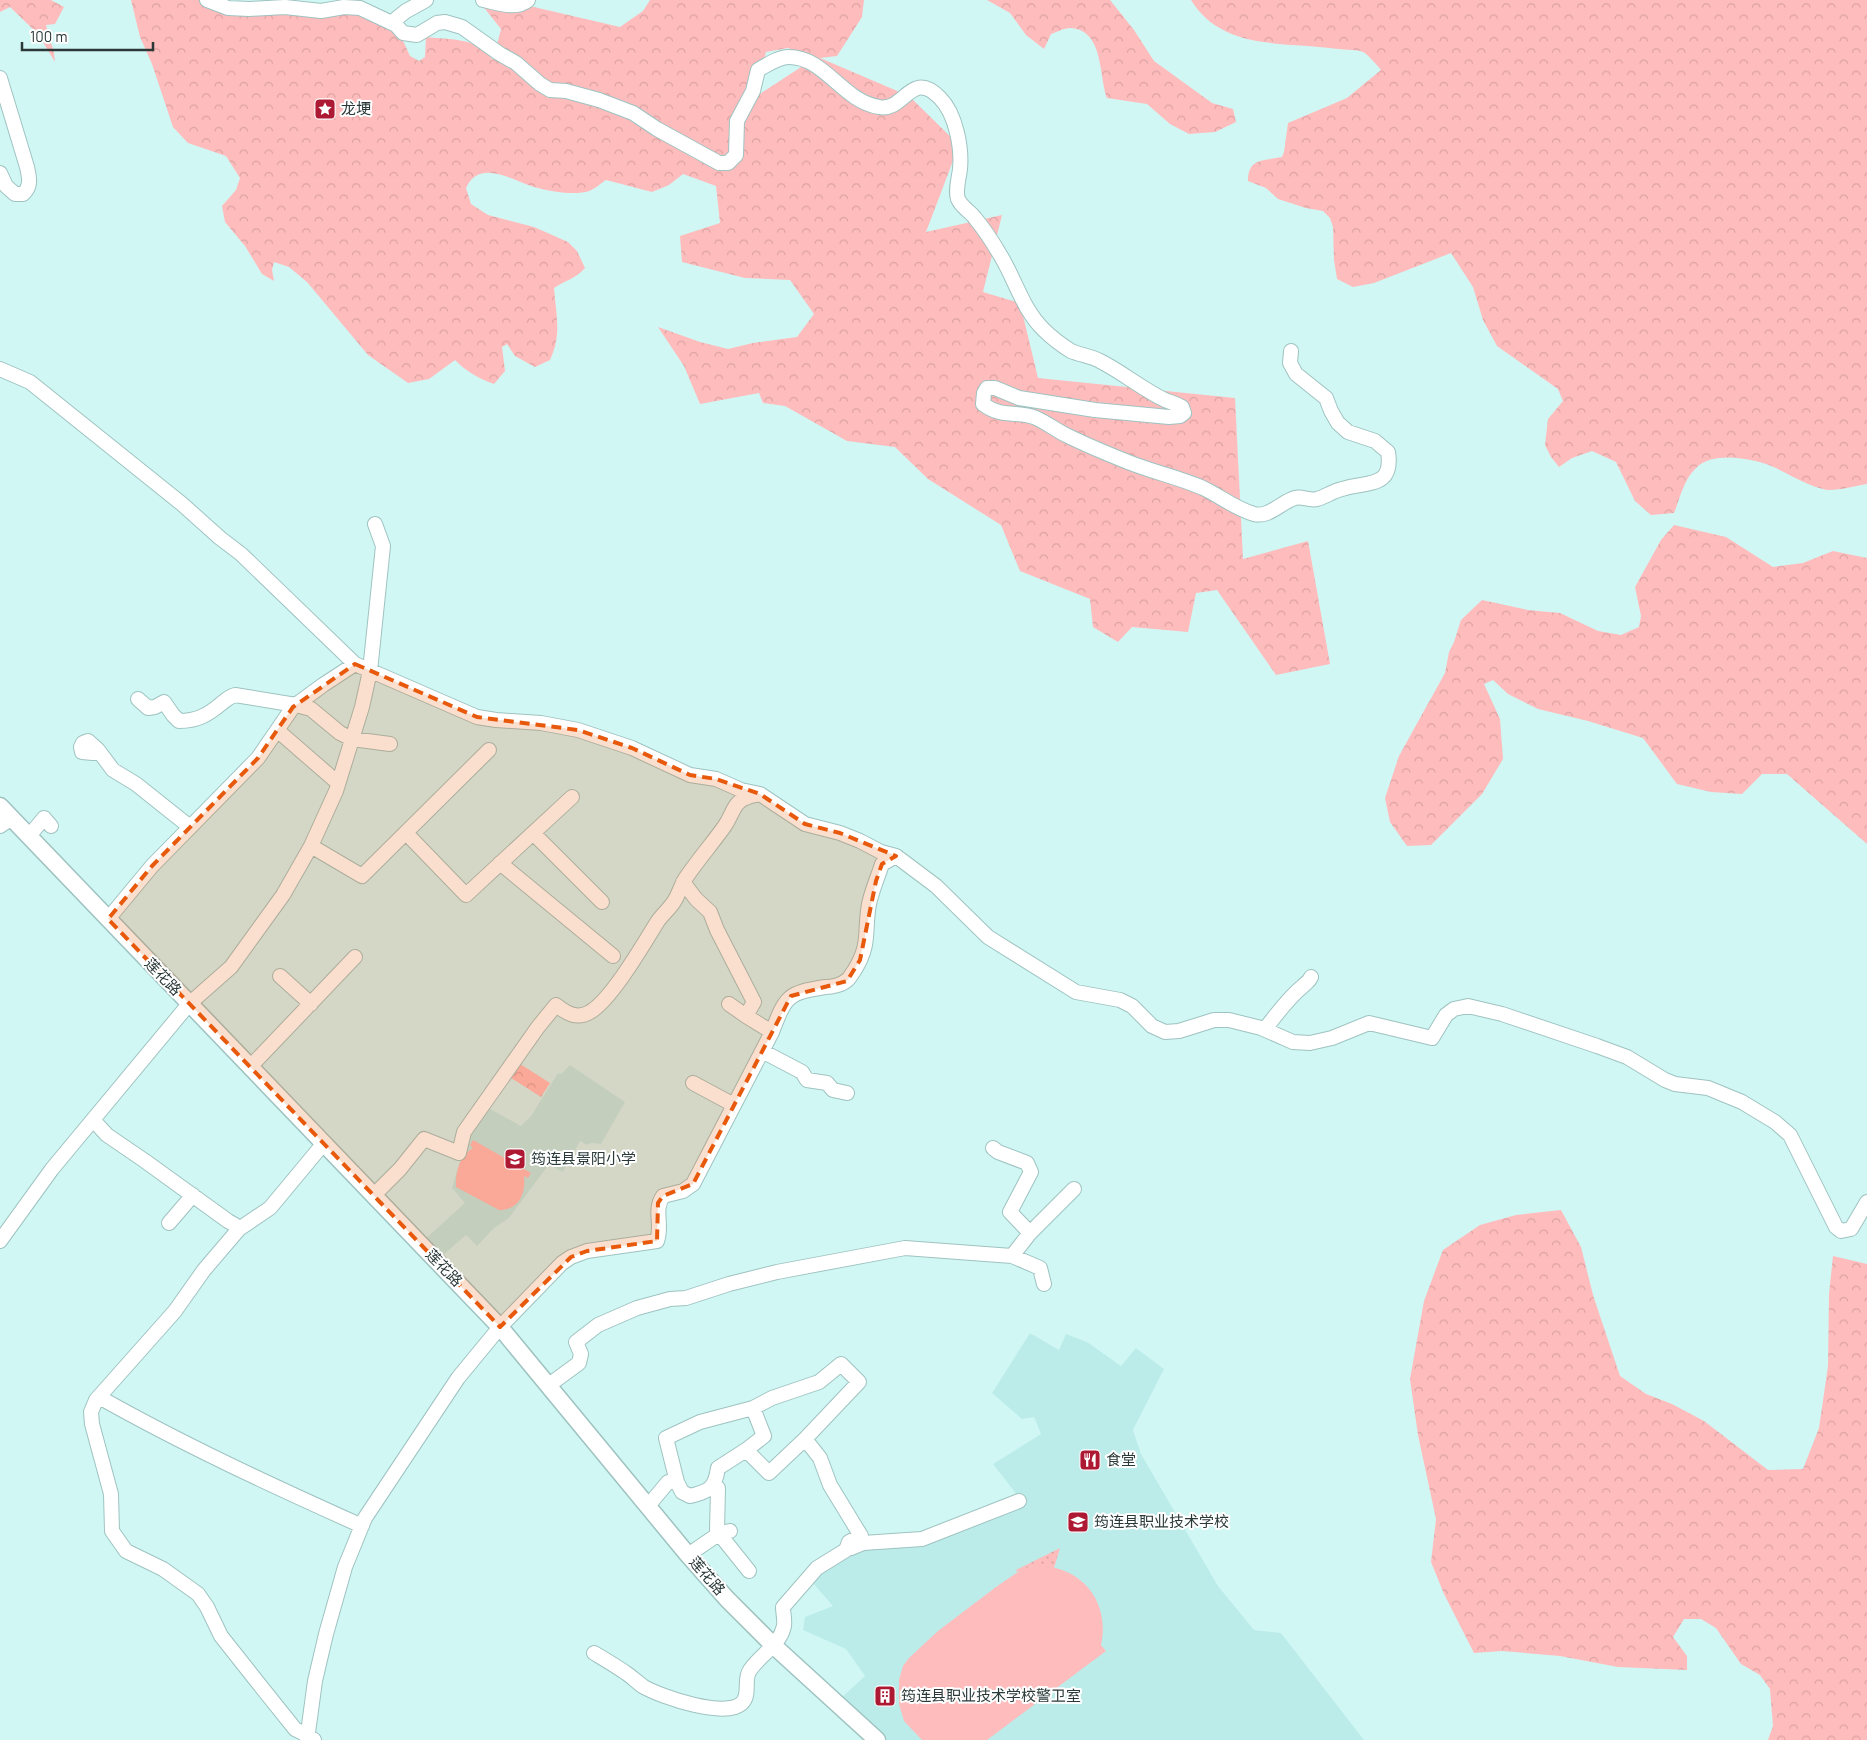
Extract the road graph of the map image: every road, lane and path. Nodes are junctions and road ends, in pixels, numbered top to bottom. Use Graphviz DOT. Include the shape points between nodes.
graph roads {
  1 [pos="208,0"];
  2 [pos="426,0"];
  3 [pos="483,0"];
  4 [pos="528,0"];
  5 [pos="396,24"];
  6 [pos="0,78"];
  7 [pos="0,173"];
  8 [pos="1291,351"];
  9 [pos="0,369"];
  10 [pos="375,524"];
  11 [pos="355,664"];
  12 [pos="370,671"];
  13 [pos="138,699"];
  14 [pos="296,704"];
  15 [pos="277,730"];
  16 [pos="352,739"];
  17 [pos="390,744"];
  18 [pos="489,750"];
  19 [pos="99,752"];
  20 [pos="338,783"];
  21 [pos="760,794"];
  22 [pos="572,797"];
  23 [pos="0,806"];
  24 [pos="6,822"];
  25 [pos="51,826"];
  26 [pos="190,827"];
  27 [pos="406,833"];
  28 [pos="533,833"];
  29 [pos="29,836"];
  30 [pos="311,846"];
  31 [pos="896,856"];
  32 [pos="500,863"];
  33 [pos="683,882"];
  34 [pos="602,902"];
  35 [pos="108,919"];
  36 [pos="613,956"];
  37 [pos="355,957"];
  38 [pos="280,976"];
  39 [pos="1311,977"];
  40 [pos="189,1004"];
  41 [pos="311,1004"];
  42 [pos="728,1004"];
  43 [pos="746,1016"];
  44 [pos="1265,1029"];
  45 [pos="772,1032"];
  46 [pos="762,1051"];
  47 [pos="250,1067"];
  48 [pos="693,1083"];
  49 [pos="847,1093"];
  50 [pos="734,1105"];
  51 [pos="94,1121"];
  52 [pos="324,1143"];
  53 [pos="993,1148"];
  54 [pos="1074,1189"];
  55 [pos="374,1195"];
  56 [pos="193,1196"];
  57 [pos="1867,1202"];
  58 [pos="169,1223"];
  59 [pos="240,1228"];
  60 [pos="1030,1233"];
  61 [pos="0,1241"];
  62 [pos="1012,1256"];
  63 [pos="1044,1284"];
  64 [pos="500,1327"];
  65 [pos="550,1385"];
  66 [pos="98,1397"];
  67 [pos="753,1408"];
  68 [pos="805,1439"];
  69 [pos="746,1450"];
  70 [pos="677,1482"];
  71 [pos="718,1488"];
  72 [pos="1019,1501"];
  73 [pos="648,1506"];
  74 [pos="362,1526"];
  75 [pos="724,1532"];
  76 [pos="846,1550"];
  77 [pos="688,1555"];
  78 [pos="750,1571"];
  79 [pos="774,1646"];
  80 [pos="594,1653"];
  81 [pos="309,1738"];
  82 [pos="877,1740"];
  1 -- 5 [label="street" via="228,8 285,7 321,11 360,8"];
  2 -- 5 [label="street" via="406,11 396,19"];
  3 -- 4 [label="street" via="522,5"];
  5 -- 8 [label="street" via="403,33 417,35 437,23 462,27 550,90 599,100 633,114 719,164 728,163 736,156 737,121 753,91 758,70 773,61 788,56 804,60 819,67 844,90 879,107 888,107 921,86 930,89 942,100 959,140 961,157 957,197 962,207 986,232 1006,263 1024,303 1044,330 1071,351 1099,360 1182,407 1184,413 1169,417 1095,410 1019,398 996,388 987,388 982,404 1004,414 1035,417 1076,440 1203,488 1256,515 1266,514 1286,501 1315,499 1343,488 1380,480 1387,474 1390,463 1388,452 1375,441 1348,432 1338,423 1326,398 1296,374 1290,362"];
  6 -- 7 [label="street" via="27,167 28,190 20,194 10,191"];
  9 -- 11 [label="street" via="30,382 182,504 240,554"];
  10 -- 12 [label="street" via="383,546"];
  11 -- 12 [label="street"];
  11 -- 14 [label="street"];
  12 -- 16 [label="street"];
  12 -- 21 [label="street" via="477,717 578,730 632,748 690,775 716,779"];
  13 -- 14 [label="street" via="148,708 164,702 179,721 199,719 235,695"];
  14 -- 15 [label="street"];
  14 -- 16 [label="street" via="311,709 340,734"];
  15 -- 20 [label="street"];
  15 -- 26 [label="street" via="258,758"];
  16 -- 17 [label="street"];
  16 -- 20 [label="street"];
  18 -- 27 [label="street"];
  19 -- 26 [label="street" via="113,770"];
  20 -- 30 [label="street"];
  21 -- 31 [label="street" via="805,824 840,833"];
  21 -- 33 [label="street" via="743,798 732,810 725,826"];
  22 -- 28 [label="street"];
  23 -- 24 [label="main road, 莲花路"];
  24 -- 29 [label="main road, 莲花路"];
  25 -- 29 [label="street" via="44,818"];
  26 -- 35 [label="street"];
  27 -- 30 [label="street" via="362,876"];
  27 -- 32 [label="street" via="466,895"];
  28 -- 32 [label="street"];
  28 -- 34 [label="street"];
  29 -- 35 [label="main road, 莲花路"];
  30 -- 40 [label="street" via="283,895 232,967"];
  31 -- 44 [label="street" via="936,886 988,937 1076,992 1120,1000 1132,1006 1152,1026 1165,1032 1214,1020 1229,1020"];
  31 -- 45 [label="street" via="882,864 869,904 867,942 847,981 790,996"];
  32 -- 36 [label="street"];
  33 -- 43 [label="street" via="710,912 754,1002"];
  33 -- 55 [label="street" via="675,900 605,998 590,1012 576,1016 565,1013 556,1005 464,1132 459,1153 424,1139"];
  35 -- 40 [label="main road, 莲花路"];
  37 -- 41 [label="street"];
  38 -- 41 [label="street"];
  39 -- 44 [label="street"];
  40 -- 47 [label="main road, 莲花路"];
  40 -- 51 [label="street"];
  41 -- 47 [label="street"];
  42 -- 43 [label="street"];
  43 -- 45 [label="street"];
  44 -- 57 [label="street" via="1293,1042 1310,1042 1332,1038 1369,1023 1432,1038 1446,1015 1454,1009 1468,1006 1502,1014 1627,1057 1675,1084 1708,1088 1742,1102 1775,1122 1790,1135 1841,1232 1851,1229"];
  45 -- 46 [label="street"];
  46 -- 49 [label="street" via="802,1072 807,1080 826,1083 833,1090"];
  46 -- 50 [label="street"];
  47 -- 52 [label="main road, 莲花路"];
  48 -- 50 [label="street"];
  50 -- 64 [label="street" via="693,1184 683,1191 663,1196 658,1203 660,1232 657,1241 587,1251 571,1257"];
  51 -- 56 [label="street" via="107,1135"];
  51 -- 61 [label="street" via="52,1169"];
  52 -- 55 [label="main road, 莲花路"];
  52 -- 59 [label="street" via="270,1208"];
  53 -- 60 [label="street" via="1027,1163 1031,1172 1010,1212"];
  54 -- 60 [label="street"];
  55 -- 64 [label="main road, 莲花路"];
  56 -- 58 [label="street"];
  56 -- 59 [label="street"];
  59 -- 66 [label="street" via="169,1318"];
  60 -- 62 [label="street"];
  62 -- 63 [label="street" via="1040,1268"];
  62 -- 65 [label="street" via="905,1248 777,1272 686,1298 637,1308 598,1324 576,1342 581,1354 579,1363"];
  64 -- 65 [label="main road, 莲花路"];
  64 -- 74 [label="street" via="458,1378"];
  65 -- 73 [label="main road, 莲花路"];
  66 -- 74 [label="street" via="225,1464"];
  66 -- 81 [label="street" via="91,1412 92,1424 111,1494 112,1531 126,1551 163,1569 198,1594 221,1636 294,1729"];
  67 -- 68 [label="street" via="819,1382 841,1364 860,1382"];
  67 -- 69 [label="street" via="764,1436"];
  67 -- 70 [label="street" via="700,1422 666,1438"];
  68 -- 69 [label="street" via="769,1473"];
  68 -- 76 [label="street" via="820,1458 830,1485 861,1536 849,1542"];
  69 -- 70 [label="street" via="718,1468 716,1481 710,1489 690,1496 682,1492"];
  70 -- 73 [label="street" via="668,1482"];
  71 -- 75 [label="street"];
  72 -- 76 [label="street" via="922,1539 863,1543"];
  73 -- 77 [label="main road, 莲花路"];
  74 -- 81 [label="street" via="345,1567 326,1634"];
  75 -- 77 [label="street"];
  75 -- 78 [label="street"];
  76 -- 79 [label="street" via="817,1568 783,1607 785,1624"];
  77 -- 79 [label="main road, 莲花路"];
  79 -- 80 [label="street" via="748,1673 745,1699 741,1705 731,1709 697,1706 644,1687"];
  79 -- 82 [label="main road, 莲花路"];
}
